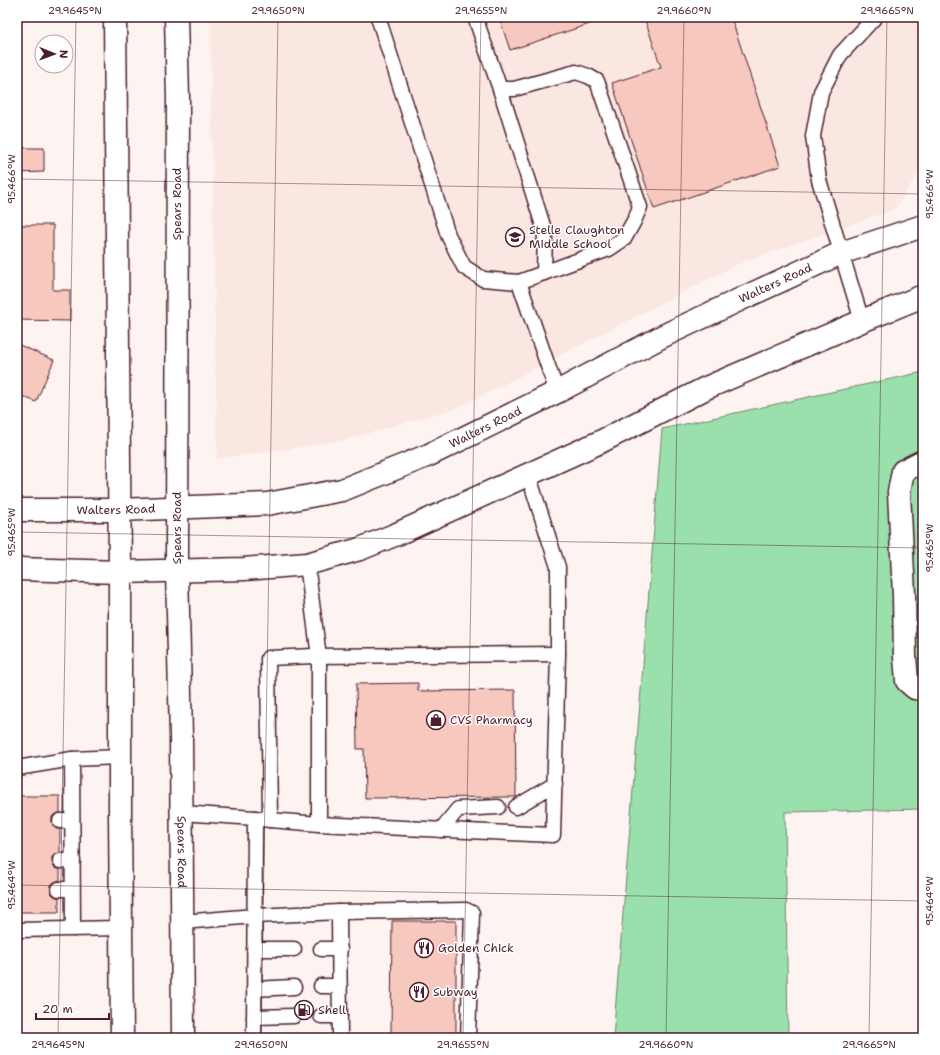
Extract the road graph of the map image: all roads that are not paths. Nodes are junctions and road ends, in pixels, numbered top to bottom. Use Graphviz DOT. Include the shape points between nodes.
graph roads {
  1 [pos="115,17"];
  2 [pos="176,17"];
  3 [pos="378,17"];
  4 [pos="475,17"];
  5 [pos="875,17"];
  6 [pos="500,89"];
  7 [pos="923,226"];
  8 [pos="841,253"];
  9 [pos="544,273"];
  10 [pos="519,282"];
  11 [pos="923,296"];
  12 [pos="862,320"];
  13 [pos="557,392"];
  14 [pos="923,461"];
  15 [pos="528,474"];
  16 [pos="176,507"];
  17 [pos="17,510"];
  18 [pos="119,510"];
  19 [pos="307,564"];
  20 [pos="17,570"];
  21 [pos="177,571"];
  22 [pos="120,572"];
  23 [pos="558,654"];
  24 [pos="319,656"];
  25 [pos="923,689"];
  26 [pos="120,757"];
  27 [pos="72,758"];
  28 [pos="17,768"];
  29 [pos="555,784"];
  30 [pos="516,806"];
  31 [pos="498,807"];
  32 [pos="181,813"];
  33 [pos="255,818"];
  34 [pos="270,820"];
  35 [pos="319,824"];
  36 [pos="441,830"];
  37 [pos="339,912"];
  38 [pos="254,916"];
  39 [pos="182,922"];
  40 [pos="121,928"];
  41 [pos="73,929"];
  42 [pos="17,930"];
  43 [pos="254,949"];
  44 [pos="294,949"];
  45 [pos="321,949"];
  46 [pos="340,949"];
  47 [pos="321,986"];
  48 [pos="340,986"];
  49 [pos="294,987"];
  50 [pos="254,989"];
  51 [pos="294,1016"];
  52 [pos="321,1016"];
  53 [pos="340,1016"];
  54 [pos="254,1017"];
  55 [pos="122,1038"];
  56 [pos="183,1038"];
  57 [pos="254,1038"];
  58 [pos="340,1038"];
  59 [pos="468,1038"];
  1 -- 18 [label="street"];
  2 -- 16 [label="street, Spears Road"];
  3 -- 10 [label="lane" via="448,234 464,267 483,279"];
  4 -- 6 [label="lane"];
  5 -- 8 [label="lane" via="840,55 821,92 813,136 819,180"];
  6 -- 9 [label="lane" via="545,232"];
  6 -- 9 [label="lane" via="514,89 576,72 596,81 640,208 624,239 609,249"];
  7 -- 8 [label="street, Walters Road"];
  8 -- 12 [label="lane"];
  8 -- 13 [label="street, Walters Road" via="664,336"];
  9 -- 10 [label="lane"];
  10 -- 13 [label="lane"];
  11 -- 12 [label="street"];
  12 -- 15 [label="street" via="706,388 600,442"];
  13 -- 16 [label="street, Walters Road" via="428,455 342,490 267,504"];
  14 -- 25 [label="street" via="903,471 899,492 904,657 907,680 915,688"];
  15 -- 19 [label="street" via="397,534 360,549"];
  15 -- 23 [label="lane" via="558,567"];
  16 -- 18 [label="street, Walters Road"];
  16 -- 21 [label="street, Spears Road"];
  17 -- 18 [label="street, Walters Road"];
  18 -- 22 [label="street"];
  19 -- 21 [label="street"];
  19 -- 24 [label="lane"];
  20 -- 22 [label="street"];
  21 -- 22 [label="street"];
  21 -- 32 [label="street, Spears Road"];
  22 -- 26 [label="street"];
  23 -- 24 [label="lane"];
  23 -- 29 [label="lane"];
  24 -- 34 [label="lane" via="268,658"];
  24 -- 35 [label="lane"];
  26 -- 27 [label="lane"];
  26 -- 40 [label="street"];
  27 -- 28 [label="lane"];
  27 -- 41 [label="lane" via="66,821 66,889"];
  29 -- 30 [label="lane"];
  29 -- 36 [label="lane" via="553,835"];
  31 -- 36 [label="lane" via="458,809"];
  32 -- 33 [label="lane"];
  32 -- 39 [label="street, Spears Road"];
  33 -- 34 [label="lane"];
  33 -- 38 [label="lane"];
  34 -- 35 [label="lane"];
  35 -- 36 [label="lane"];
  37 -- 38 [label="lane"];
  37 -- 46 [label="lane"];
  37 -- 59 [label="lane" via="466,910 472,913"];
  38 -- 39 [label="lane"];
  38 -- 43 [label="lane"];
  39 -- 56 [label="street, Spears Road"];
  40 -- 41 [label="lane"];
  40 -- 55 [label="street"];
  41 -- 42 [label="lane"];
  43 -- 44 [label="lane"];
  43 -- 50 [label="lane"];
  45 -- 46 [label="lane"];
  46 -- 48 [label="lane"];
  47 -- 48 [label="lane"];
  48 -- 53 [label="lane"];
  49 -- 50 [label="lane"];
  50 -- 54 [label="lane"];
  51 -- 54 [label="lane"];
  52 -- 53 [label="lane"];
  53 -- 58 [label="lane"];
  54 -- 57 [label="lane"];
}
